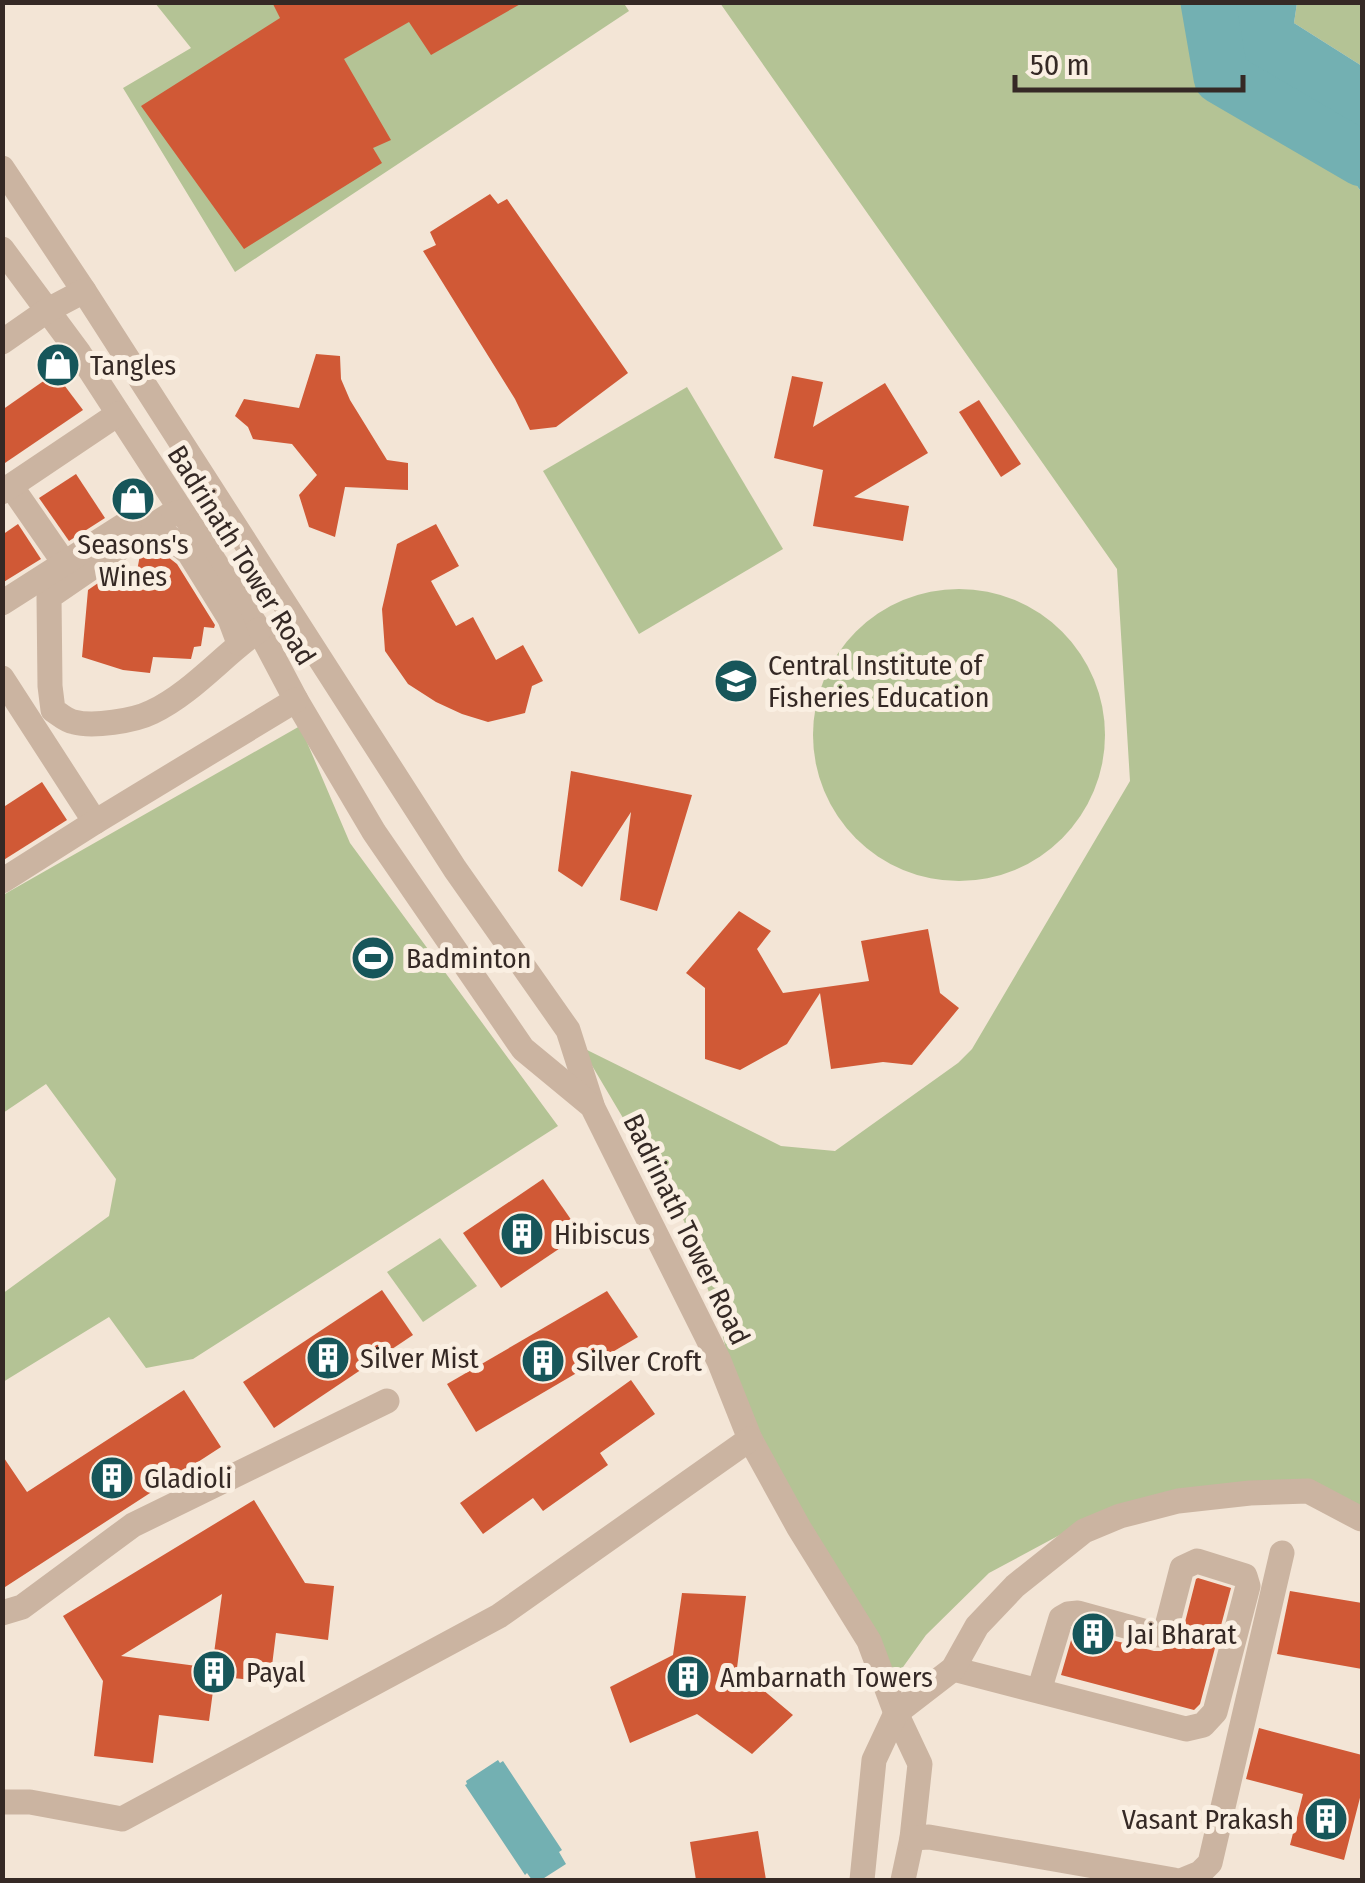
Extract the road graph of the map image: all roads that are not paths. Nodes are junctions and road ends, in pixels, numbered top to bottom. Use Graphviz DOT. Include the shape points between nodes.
graph roads {
  1 [pos="2,168"];
  2 [pos="2,249"];
  3 [pos="84,291"];
  4 [pos="48,310"];
  5 [pos="2,342"];
  6 [pos="118,414"];
  7 [pos="7,489"];
  8 [pos="175,503"];
  9 [pos="154,525"];
  10 [pos="65,564"];
  11 [pos="2,604"];
  12 [pos="249,636"];
  13 [pos="2,678"];
  14 [pos="296,700"];
  15 [pos="95,822"];
  16 [pos="2,880"];
  17 [pos="592,1106"];
  18 [pos="387,1400"];
  19 [pos="750,1438"];
  20 [pos="1360,1519"];
  21 [pos="1282,1553"];
  22 [pos="2,1613"];
  23 [pos="953,1669"];
  24 [pos="1039,1691"];
  25 [pos="896,1714"];
  26 [pos="2,1802"];
  27 [pos="912,1838"];
  28 [pos="862,1880"];
  29 [pos="903,1880"];
  30 [pos="1174,1880"];
  31 [pos="1183,1880"];
  1 -- 3 [label="street"];
  2 -- 4 [label="street, Badrinath Tower Road"];
  3 -- 4 [label="street"];
  3 -- 17 [label="street" via="455,869 568,1030"];
  4 -- 5 [label="street"];
  4 -- 6 [label="street, Badrinath Tower Road"];
  6 -- 7 [label="street"];
  6 -- 8 [label="street, Badrinath Tower Road"];
  7 -- 10 [label="street"];
  8 -- 9 [label="street"];
  8 -- 10 [label="street"];
  8 -- 12 [label="street, Badrinath Tower Road"];
  9 -- 12 [label="street" via="189,554 230,620"];
  9 -- 12 [label="street" via="49,598 53,710 71,722 150,714"];
  10 -- 11 [label="street"];
  12 -- 14 [label="street, Badrinath Tower Road"];
  13 -- 15 [label="street"];
  14 -- 15 [label="street"];
  14 -- 17 [label="street, Badrinath Tower Road" via="374,832 523,1049"];
  15 -- 16 [label="street"];
  17 -- 19 [label="street, Badrinath Tower Road" via="719,1361"];
  18 -- 22 [label="street" via="133,1525 22,1607"];
  19 -- 25 [label="street, Badrinath Tower Road" via="869,1641"];
  19 -- 26 [label="street" via="500,1616 122,1819"];
  20 -- 23 [label="street" via="1308,1490 1178,1501 1120,1516 1084,1531 1016,1586 977,1626"];
  21 -- 31 [label="street" via="1210,1864"];
  23 -- 24 [label="street"];
  23 -- 25 [label="street"];
  24 -- 24 [label="street" via="1186,1730 1204,1725 1216,1712 1248,1586 1244,1576 1197,1561 1182,1568 1166,1630 1158,1635 1068,1614 1061,1618"];
  25 -- 27 [label="street, Badrinath Tower Road" via="920,1764"];
  25 -- 28 [label="street" via="874,1760"];
  27 -- 29 [label="street, Badrinath Tower Road"];
  27 -- 30 [label="street"];
}
